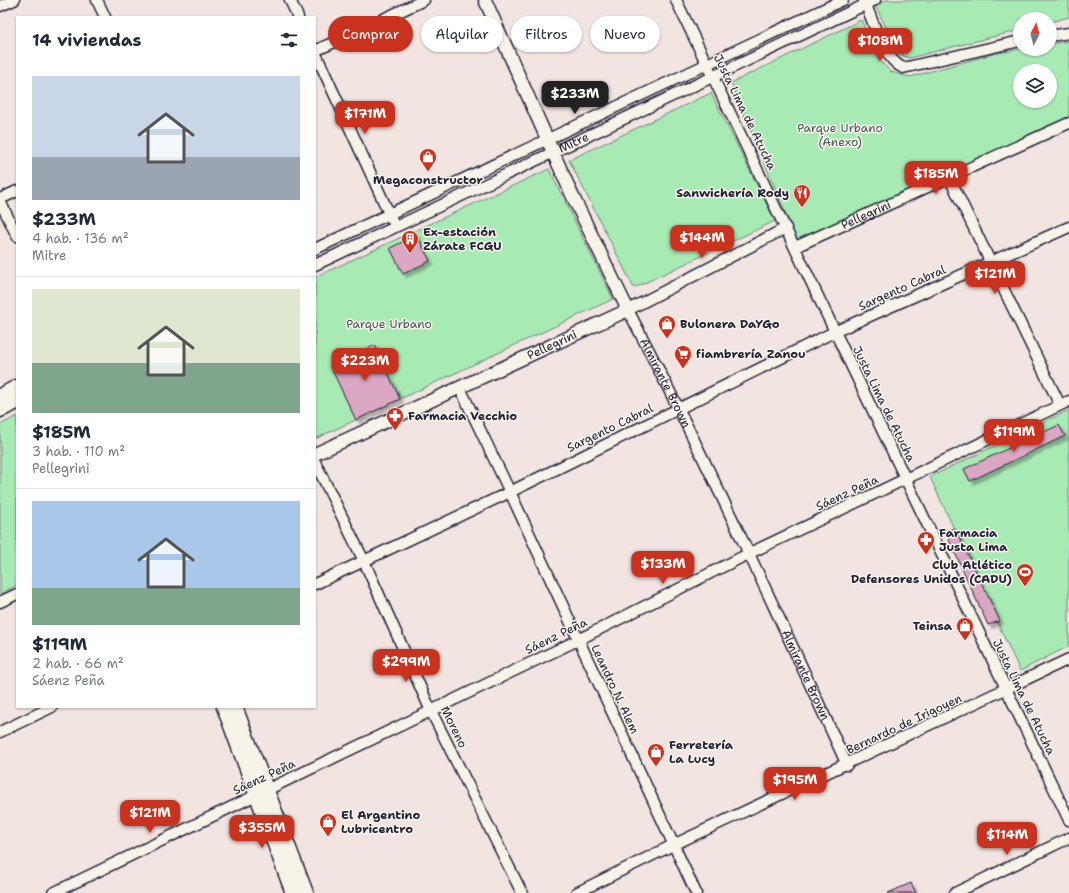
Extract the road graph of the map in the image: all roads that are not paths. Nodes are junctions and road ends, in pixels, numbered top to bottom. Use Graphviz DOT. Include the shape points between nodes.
graph roads {
  1 [pos="14,0"];
  2 [pos="97,0"];
  3 [pos="290,0"];
  4 [pos="424,0"];
  5 [pos="485,0"];
  6 [pos="676,0"];
  7 [pos="843,0"];
  8 [pos="868,1"];
  9 [pos="0,6"];
  10 [pos="105,16"];
  11 [pos="298,16"];
  12 [pos="1069,33"];
  13 [pos="1057,35"];
  14 [pos="1013,43"];
  15 [pos="316,52"];
  16 [pos="316,54"];
  17 [pos="706,64"];
  18 [pos="712,77"];
  19 [pos="1069,122"];
  20 [pos="547,140"];
  21 [pos="553,153"];
  22 [pos="949,177"];
  23 [pos="16,192"];
  24 [pos="0,200"];
  25 [pos="389,214"];
  26 [pos="395,227"];
  27 [pos="1069,227"];
  28 [pos="786,228"];
  29 [pos="16,234"];
  30 [pos="795,247"];
  31 [pos="316,249"];
  32 [pos="991,262"];
  33 [pos="316,265"];
  34 [pos="628,310"];
  35 [pos="834,332"];
  36 [pos="16,388"];
  37 [pos="460,388"];
  38 [pos="0,396"];
  39 [pos="16,402"];
  40 [pos="1064,403"];
  41 [pos="680,409"];
  42 [pos="0,410"];
  43 [pos="316,454"];
  44 [pos="316,464"];
  45 [pos="906,480"];
  46 [pos="510,492"];
  47 [pos="750,554"];
  48 [pos="364,562"];
  49 [pos="316,584"];
  50 [pos="16,594"];
  51 [pos="0,602"];
  52 [pos="578,640"];
  53 [pos="1069,659"];
  54 [pos="1005,690"];
  55 [pos="50,708"];
  56 [pos="224,708"];
  57 [pos="235,708"];
  58 [pos="431,711"];
  59 [pos="0,732"];
  60 [pos="847,765"];
  61 [pos="262,793"];
  62 [pos="1069,820"];
  63 [pos="1069,838"];
  64 [pos="673,845"];
  65 [pos="53,893"];
  66 [pos="293,893"];
  67 [pos="306,893"];
  68 [pos="522,893"];
  69 [pos="576,893"];
  70 [pos="696,893"];
  71 [pos="955,893"];
  1 -- 9 [label="street"];
  2 -- 10 [label="street"];
  3 -- 11 [label="street"];
  4 -- 15 [label="street"];
  5 -- 20 [label="street, Almirante Brown"];
  6 -- 17 [label="street, Justa Lima de Atucha"];
  7 -- 17 [label="street, Mitre"];
  8 -- 14 [label="street" via="878,35 895,64 903,68"];
  8 -- 18 [label="street, Mitre"];
  12 -- 13 [label="street"];
  16 -- 25 [label="street"];
  17 -- 18 [label="street, Justa Lima de Atucha"];
  17 -- 20 [label="street, Mitre"];
  18 -- 21 [label="street, Mitre"];
  18 -- 28 [label="street, Justa Lima de Atucha"];
  19 -- 22 [label="street, Pellegrini"];
  20 -- 21 [label="street, Almirante Brown"];
  20 -- 25 [label="street, Mitre"];
  21 -- 26 [label="street, Mitre"];
  21 -- 34 [label="street, Almirante Brown"];
  22 -- 30 [label="street, Pellegrini"];
  22 -- 32 [label="street"];
  23 -- 24 [label="street"];
  24 -- 29 [label="street"];
  25 -- 26 [label="street"];
  25 -- 31 [label="street, Mitre"];
  26 -- 33 [label="street, Mitre"];
  27 -- 32 [label="street, Sargento Cabral"];
  28 -- 30 [label="street, Justa Lima de Atucha"];
  28 -- 34 [label="street, Pellegrini"];
  30 -- 35 [label="street, Justa Lima de Atucha"];
  32 -- 35 [label="street, Sargento Cabral"];
  32 -- 40 [label="street"];
  34 -- 37 [label="street, Pellegrini"];
  34 -- 41 [label="street, Almirante Brown"];
  35 -- 41 [label="street, Sargento Cabral"];
  35 -- 45 [label="street, Justa Lima de Atucha"];
  36 -- 38 [label="main road"];
  37 -- 43 [label="street, Pellegrini"];
  37 -- 46 [label="street, Leandro N. Alem"];
  39 -- 42 [label="main road"];
  40 -- 45 [label="street, Sáenz Peña"];
  41 -- 46 [label="street, Sargento Cabral"];
  41 -- 47 [label="street, Almirante Brown"];
  44 -- 48 [label="street, Moreno"];
  45 -- 47 [label="street, Sáenz Peña"];
  45 -- 54 [label="street, Justa Lima de Atucha"];
  46 -- 48 [label="street, Sargento Cabral"];
  46 -- 52 [label="street, Leandro N. Alem"];
  47 -- 52 [label="street, Sáenz Peña"];
  47 -- 60 [label="street, Almirante Brown"];
  48 -- 49 [label="street, Sargento Cabral"];
  48 -- 58 [label="street, Moreno"];
  50 -- 51 [label="street"];
  52 -- 58 [label="street, Sáenz Peña"];
  52 -- 64 [label="street, Leandro N. Alem"];
  53 -- 54 [label="street, Bernardo de Irigoyen"];
  54 -- 60 [label="street, Bernardo de Irigoyen"];
  54 -- 62 [label="street, Justa Lima de Atucha"];
  55 -- 59 [label="street"];
  56 -- 61 [label="main road"];
  57 -- 61 [label="main road"];
  58 -- 61 [label="street, Sáenz Peña"];
  58 -- 68 [label="street, Moreno"];
  60 -- 64 [label="street, Bernardo de Irigoyen"];
  61 -- 65 [label="street, Sáenz Peña"];
  61 -- 66 [label="main road"];
  61 -- 67 [label="main road"];
  63 -- 71 [label="street"];
  64 -- 69 [label="street, Bernardo de Irigoyen"];
  64 -- 70 [label="street, Leandro N. Alem"];
}
